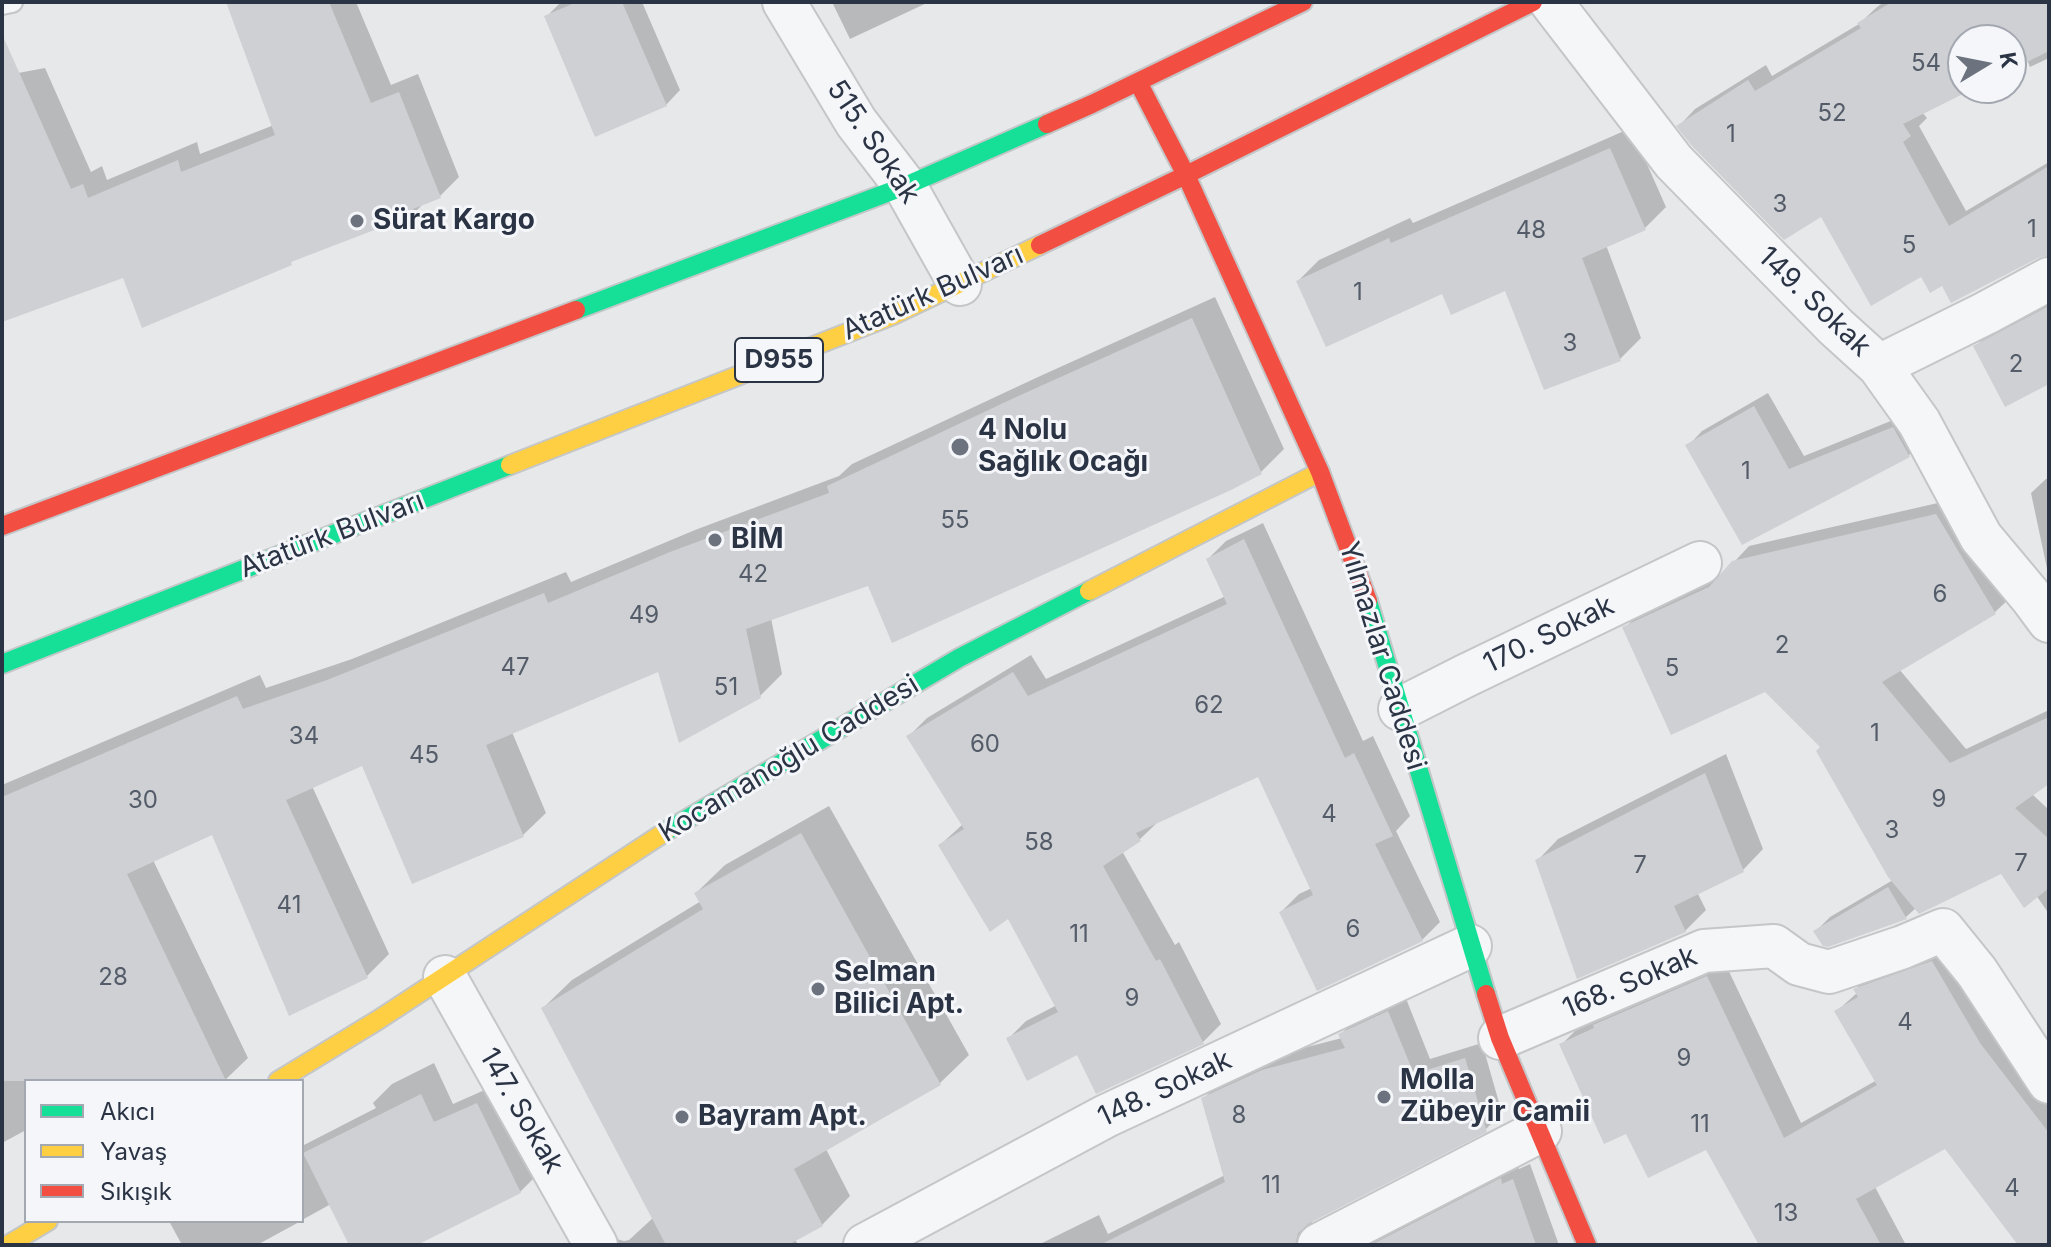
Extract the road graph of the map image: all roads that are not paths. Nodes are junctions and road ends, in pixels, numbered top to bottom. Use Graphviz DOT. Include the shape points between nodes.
graph roads {
  1 [pos="12,2"];
  2 [pos="784,2"];
  3 [pos="1533,2"];
  4 [pos="1551,2"];
  5 [pos="2,4"];
  6 [pos="1295,4"];
  7 [pos="1138,82"];
  8 [pos="1186,175"];
  9 [pos="905,186"];
  10 [pos="2049,279"];
  11 [pos="960,284"];
  12 [pos="1879,366"];
  13 [pos="1320,472"];
  14 [pos="2,526"];
  15 [pos="1700,563"];
  16 [pos="2049,621"];
  17 [pos="2,664"];
  18 [pos="1400,709"];
  19 [pos="1470,946"];
  20 [pos="445,977"];
  21 [pos="1500,1038"];
  22 [pos="281,1079"];
  23 [pos="2049,1082"];
  24 [pos="1540,1131"];
  25 [pos="45,1223"];
  26 [pos="8,1245"];
  27 [pos="596,1245"];
  28 [pos="865,1245"];
  29 [pos="1319,1245"];
  30 [pos="1587,1245"];
  1 -- 5 [label="lane"];
  2 -- 9 [label="street, 515. Sokak" via="856,122"];
  3 -- 8 [label="main road, Atatürk Bulvarı / D955"];
  4 -- 12 [label="street, 149. Sokak" via="1674,162"];
  6 -- 7 [label="main road"];
  7 -- 8 [label="main road, Yılmazlar Caddesi"];
  7 -- 9 [label="main road"];
  8 -- 11 [label="main road, Atatürk Bulvarı / D955"];
  8 -- 13 [label="main road, Yılmazlar Caddesi"];
  9 -- 11 [label="street, 515. Sokak"];
  9 -- 14 [label="main road"];
  10 -- 12 [label="street"];
  11 -- 17 [label="main road, Atatürk Bulvarı / D955" via="893,315"];
  12 -- 16 [label="street, 149. Sokak" via="1919,422 1981,537"];
  13 -- 18 [label="main road, Yılmazlar Caddesi" via="1365,592"];
  13 -- 20 [label="main road, Kocamanoğlu Caddesi" via="959,658 644,845"];
  15 -- 18 [label="street, 170. Sokak"];
  18 -- 19 [label="main road, Yılmazlar Caddesi"];
  19 -- 21 [label="main road, Yılmazlar Caddesi"];
  19 -- 28 [label="street, 148. Sokak" via="1106,1116"];
  20 -- 22 [label="main road, Kocamanoğlu Caddesi"];
  20 -- 27 [label="street, 147. Sokak"];
  21 -- 23 [label="street, 168. Sokak" via="1704,951 1774,946 1799,964 1829,972 1943,930"];
  21 -- 24 [label="main road, Yılmazlar Caddesi"];
  24 -- 29 [label="street"];
  24 -- 30 [label="main road, Yılmazlar Caddesi"];
  25 -- 26 [label="main road"];
}
